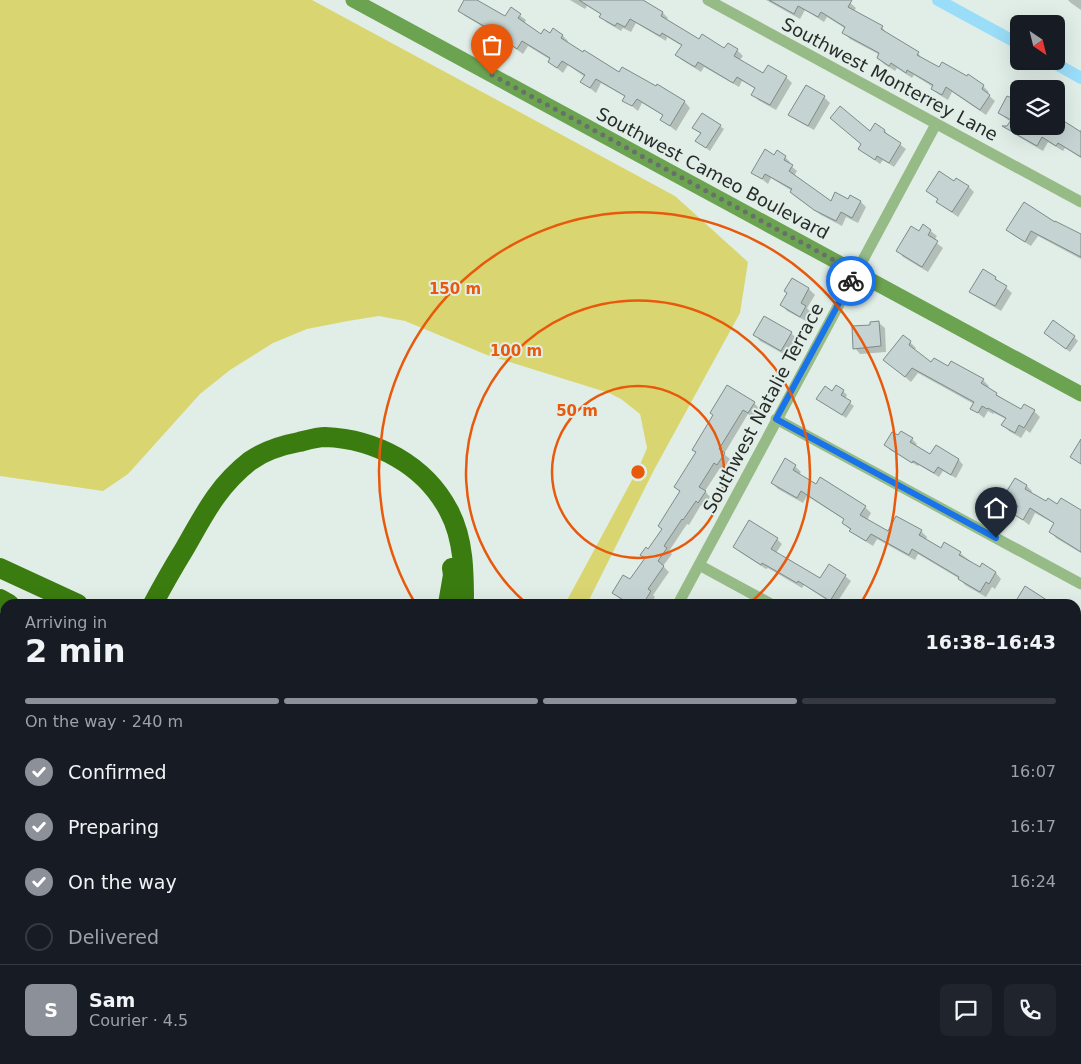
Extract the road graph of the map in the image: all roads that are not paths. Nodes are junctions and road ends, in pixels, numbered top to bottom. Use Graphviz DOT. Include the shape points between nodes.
graph roads {
  1 [pos="353,0"];
  2 [pos="708,0"];
  3 [pos="936,124"];
  4 [pos="1081,202"];
  5 [pos="856,272"];
  6 [pos="1081,394"];
  7 [pos="776,419"];
  8 [pos="699,565"];
  9 [pos="0,569"];
  10 [pos="1081,584"];
  11 [pos="51,599"];
  12 [pos="67,599"];
  13 [pos="161,599"];
  14 [pos="161,599"];
  15 [pos="449,599"];
  16 [pos="464,599"];
  17 [pos="681,599"];
  18 [pos="762,599"];
  19 [pos="0,733"];
  20 [pos="0,749"];
  1 -- 5 [label="street, Southwest Cameo Boulevard"];
  2 -- 3 [label="street, Southwest Monterrey Lane"];
  3 -- 4 [label="street, Southwest Monterrey Lane"];
  3 -- 5 [label="street, Southwest Natalie Terrace"];
  5 -- 6 [label="street, Southwest Cameo Boulevard"];
  5 -- 7 [label="street, Southwest Natalie Terrace"];
  7 -- 8 [label="street, Southwest Natalie Terrace"];
  7 -- 10 [label="street"];
  8 -- 17 [label="street, Southwest Natalie Terrace"];
  8 -- 18 [label="street"];
  9 -- 11 [label="highway"];
  9 -- 12 [label="highway"];
  13 -- 15 [label="highway" via="223,506 243,483 262,468 295,454 334,450 364,455 393,469 418,490 438,515 450,550 453,575"];
  14 -- 16 [label="highway" via="212,501 229,479 252,460 282,445 324,437 365,443 400,458 428,482 449,511 460,540"];
  19 -- 20 [label="highway"];
}
